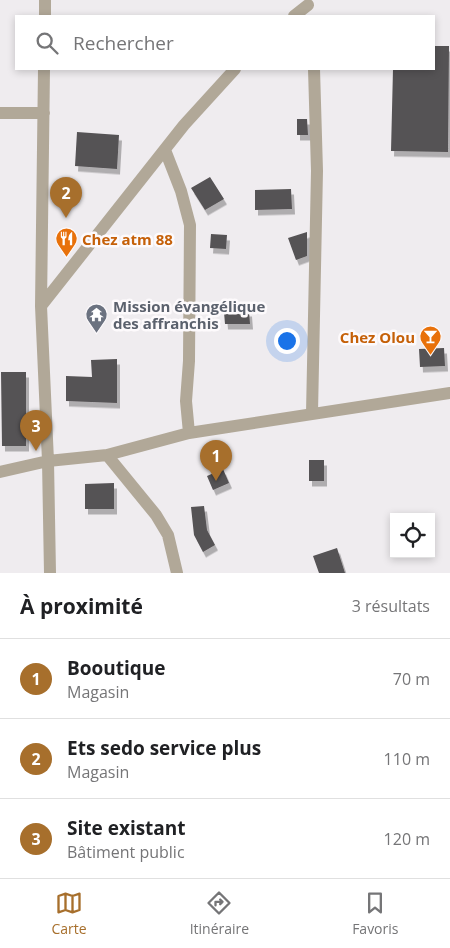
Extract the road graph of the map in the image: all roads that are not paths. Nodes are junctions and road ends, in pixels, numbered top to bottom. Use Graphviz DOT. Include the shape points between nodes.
graph roads {
  1 [pos="45,0"];
  2 [pos="309,7"];
  3 [pos="45,15"];
  4 [pos="296,15"];
  5 [pos="44,70"];
  6 [pos="234,70"];
  7 [pos="314,70"];
  8 [pos="44,112"];
  9 [pos="0,114"];
  10 [pos="165,150"];
  11 [pos="40,306"];
  12 [pos="450,393"];
  13 [pos="312,413"];
  14 [pos="189,433"];
  15 [pos="107,455"];
  16 [pos="48,461"];
  17 [pos="0,472"];
  18 [pos="50,573"];
  19 [pos="177,573"];
  1 -- 3 [label="street"];
  2 -- 4 [label="street"];
  5 -- 8 [label="street"];
  6 -- 10 [label="street"];
  7 -- 13 [label="street" via="317,171"];
  8 -- 9 [label="street"];
  8 -- 11 [label="street"];
  10 -- 11 [label="street"];
  10 -- 14 [label="street" via="190,226 190,361 186,401"];
  11 -- 16 [label="street"];
  12 -- 13 [label="street"];
  13 -- 14 [label="street"];
  14 -- 15 [label="street"];
  15 -- 16 [label="street"];
  15 -- 19 [label="street" via="168,535"];
  16 -- 17 [label="street"];
  16 -- 18 [label="street"];
}
